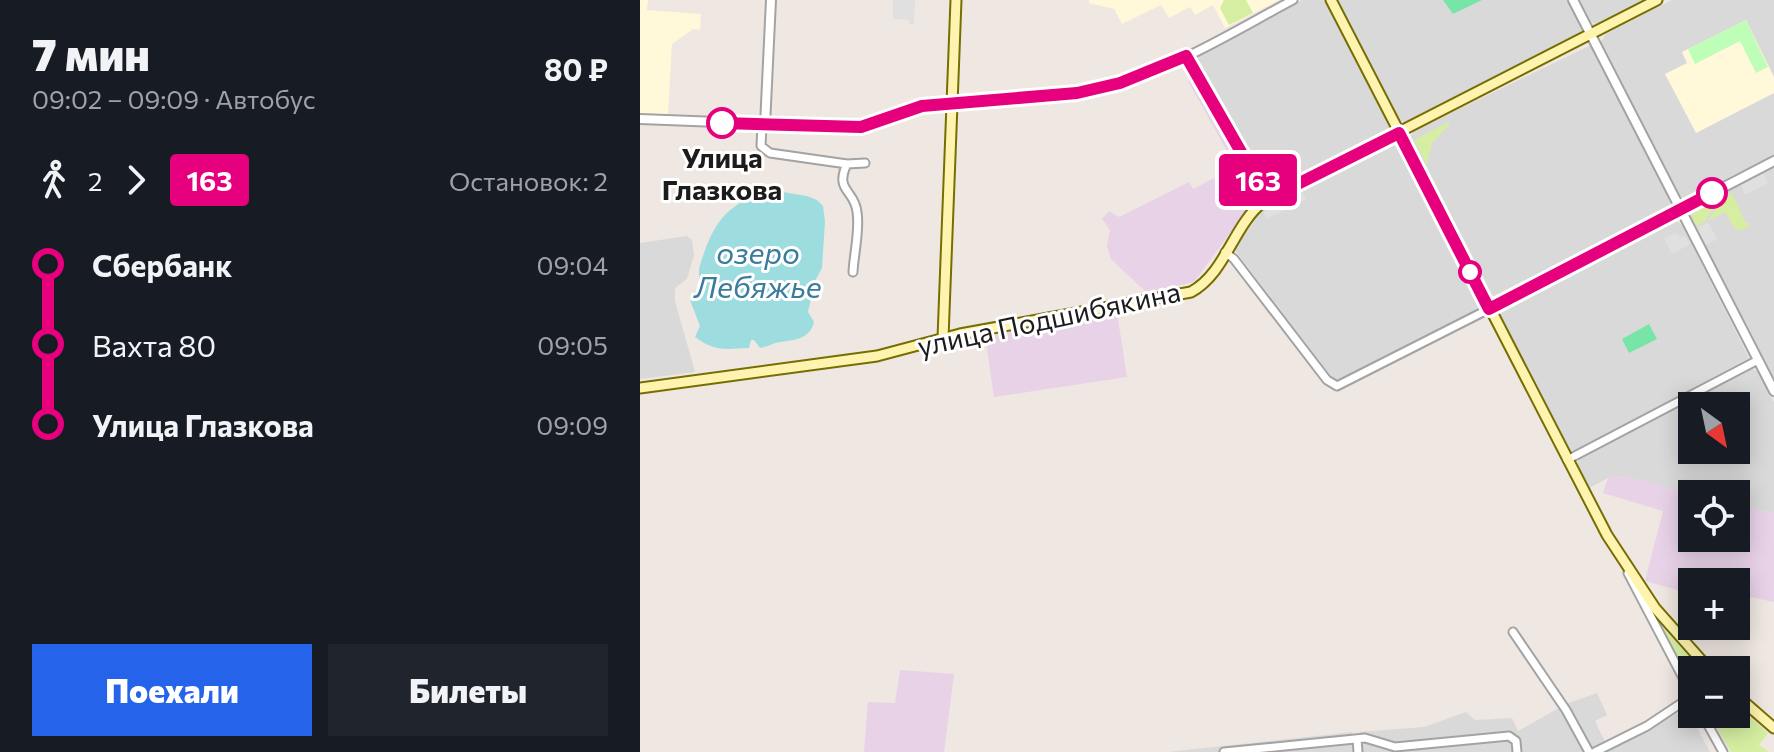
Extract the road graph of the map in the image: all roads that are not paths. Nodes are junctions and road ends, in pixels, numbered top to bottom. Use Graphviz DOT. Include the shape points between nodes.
graph roads {
  1 [pos="771,0"];
  2 [pos="956,0"];
  3 [pos="1293,0"];
  4 [pos="1331,0"];
  5 [pos="1573,0"];
  6 [pos="1657,0"];
  7 [pos="1591,35"];
  8 [pos="1186,56"];
  9 [pos="951,105"];
  10 [pos="640,119"];
  11 [pos="763,125"];
  12 [pos="1399,133"];
  13 [pos="1774,161"];
  14 [pos="865,163"];
  15 [pos="847,164"];
  16 [pos="1268,199"];
  17 [pos="1680,210"];
  18 [pos="1225,252"];
  19 [pos="853,272"];
  20 [pos="1489,309"];
  21 [pos="943,338"];
  22 [pos="1758,360"];
  23 [pos="640,388"];
  24 [pos="1774,391"];
  25 [pos="1567,460"];
  26 [pos="1622,561"];
  27 [pos="1513,632"];
  28 [pos="1698,656"];
  29 [pos="1678,669"];
  30 [pos="1678,705"];
  31 [pos="1750,707"];
  32 [pos="1709,728"];
  33 [pos="1774,728"];
  34 [pos="1357,739"];
  35 [pos="1721,751"];
  36 [pos="1224,752"];
  37 [pos="1358,752"];
  38 [pos="1517,752"];
  39 [pos="1592,752"];
  1 -- 11 [label="street"];
  2 -- 9 [label="main road"];
  3 -- 8 [label="street"];
  4 -- 12 [label="main road"];
  5 -- 7 [label="street"];
  6 -- 7 [label="main road, улица Подшибякина"];
  7 -- 12 [label="main road, улица Подшибякина"];
  7 -- 17 [label="street"];
  8 -- 9 [label="street" via="1120,83 1077,93"];
  8 -- 16 [label="street"];
  9 -- 11 [label="street" via="922,106 861,127"];
  9 -- 21 [label="main road"];
  10 -- 11 [label="street"];
  11 -- 15 [label="street" via="761,146 775,155"];
  12 -- 16 [label="main road, улица Подшибякина"];
  12 -- 20 [label="main road"];
  13 -- 17 [label="street"];
  14 -- 15 [label="street"];
  15 -- 19 [label="street" via="842,182 857,212"];
  16 -- 18 [label="main road, улица Подшибякина" via="1249,215"];
  17 -- 20 [label="street"];
  17 -- 22 [label="street"];
  18 -- 20 [label="street" via="1333,386"];
  18 -- 21 [label="main road, улица Подшибякина" via="1208,279 1191,292"];
  20 -- 25 [label="main road"];
  21 -- 23 [label="main road, улица Подшибякина" via="855,359"];
  22 -- 24 [label="street"];
  22 -- 25 [label="street"];
  25 -- 26 [label="main road"];
  26 -- 28 [label="main road"];
  26 -- 29 [label="street"];
  27 -- 39 [label="street"];
  30 -- 39 [label="street"];
  31 -- 33 [label="main road"];
  32 -- 35 [label="street"];
  34 -- 36 [label="street"];
  34 -- 37 [label="street"];
  34 -- 38 [label="street" via="1395,747 1509,736 1516,741"];
}
